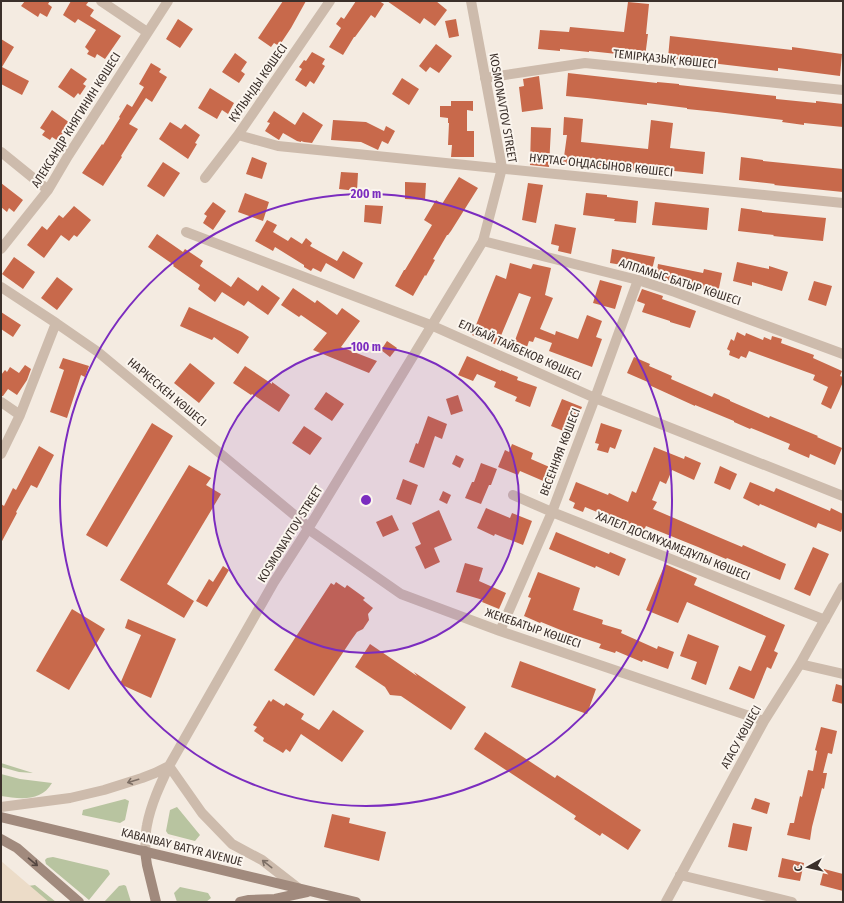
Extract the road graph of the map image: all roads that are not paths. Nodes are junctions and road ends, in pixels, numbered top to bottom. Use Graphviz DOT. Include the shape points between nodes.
graph roads {
  1 [pos="101,1"];
  2 [pos="168,1"];
  3 [pos="330,1"];
  4 [pos="471,1"];
  5 [pos="147,32"];
  6 [pos="486,78"];
  7 [pos="843,90"];
  8 [pos="238,135"];
  9 [pos="1,152"];
  10 [pos="502,168"];
  11 [pos="205,178"];
  12 [pos="48,190"];
  13 [pos="843,203"];
  14 [pos="186,232"];
  15 [pos="483,241"];
  16 [pos="1,249"];
  17 [pos="638,280"];
  18 [pos="1,287"];
  19 [pos="56,323"];
  20 [pos="432,326"];
  21 [pos="843,354"];
  22 [pos="595,398"];
  23 [pos="1,402"];
  24 [pos="20,415"];
  25 [pos="1,454"];
  26 [pos="513,495"];
  27 [pos="843,496"];
  28 [pos="552,512"];
  29 [pos="308,529"];
  30 [pos="843,587"];
  31 [pos="825,620"];
  32 [pos="500,631"];
  33 [pos="800,664"];
  34 [pos="843,674"];
  35 [pos="764,721"];
  36 [pos="168,766"];
  37 [pos="1,807"];
  38 [pos="1,817"];
  39 [pos="1,839"];
  40 [pos="145,851"];
  41 [pos="680,875"];
  42 [pos="298,888"];
  43 [pos="311,891"];
  44 [pos="79,902"];
  45 [pos="156,902"];
  46 [pos="240,902"];
  47 [pos="356,902"];
  48 [pos="666,902"];
  49 [pos="792,902"];
  1 -- 5 [label="street"];
  2 -- 5 [label="street, АЛЕКСАНДР КНЯГИНИН КӨШЕСІ"];
  3 -- 8 [label="street, ҚҰЛЫНДЫ КӨШЕСІ"];
  4 -- 6 [label="street, KOSMONAVTOV STREET"];
  5 -- 12 [label="street, АЛЕКСАНДР КНЯГИНИН КӨШЕСІ"];
  6 -- 7 [label="street, ТЕМІРҚАЗЫҚ КӨШЕСІ" via="585,63"];
  6 -- 10 [label="street, KOSMONAVTOV STREET"];
  8 -- 10 [label="street, НҰРТАС ОҢДАСЫНОВ КӨШЕСІ" via="278,146"];
  8 -- 11 [label="street, ҚҰЛЫНДЫ КӨШЕСІ"];
  9 -- 12 [label="street"];
  10 -- 13 [label="street, НҰРТАС ОҢДАСЫНОВ КӨШЕСІ"];
  10 -- 15 [label="street, KOSMONAVTOV STREET"];
  12 -- 16 [label="street, АЛЕКСАНДР КНЯГИНИН КӨШЕСІ"];
  14 -- 20 [label="street, ЕЛУБАЙ ТАЙБЕКОВ КӨШЕСІ"];
  15 -- 17 [label="street, АЛПАМЫС БАТЫР КӨШЕСІ"];
  15 -- 20 [label="street, KOSMONAVTOV STREET"];
  17 -- 21 [label="street, АЛПАМЫС БАТЫР КӨШЕСІ"];
  17 -- 22 [label="street, ВЕСЕННЯЯ КӨШЕСІ"];
  18 -- 19 [label="street, НАРКЕСКЕН КӨШЕСІ"];
  19 -- 24 [label="street"];
  19 -- 29 [label="street, НАРКЕСКЕН КӨШЕСІ" via="98,352 304,523"];
  20 -- 22 [label="street, ЕЛУБАЙ ТАЙБЕКОВ КӨШЕСІ"];
  20 -- 29 [label="street, KOSMONAVTOV STREET"];
  22 -- 27 [label="street, ЕЛУБАЙ ТАЙБЕКОВ КӨШЕСІ"];
  22 -- 28 [label="street, ВЕСЕННЯЯ КӨШЕСІ"];
  23 -- 24 [label="street"];
  24 -- 25 [label="street"];
  26 -- 28 [label="street, ХАЛЕЛ ДОСМҰХАМЕДҰЛЫ КӨШЕСІ"];
  28 -- 31 [label="street, ХАЛЕЛ ДОСМҰХАМЕДҰЛЫ КӨШЕСІ"];
  28 -- 32 [label="street, ВЕСЕННЯЯ КӨШЕСІ"];
  29 -- 32 [label="street, ЖЕКЕБАТЫР КӨШЕСІ" via="400,594"];
  29 -- 36 [label="street, KOSMONAVTOV STREET" via="274,582"];
  30 -- 31 [label="street, АТАСУ КӨШЕСІ"];
  31 -- 33 [label="street, АТАСУ КӨШЕСІ"];
  32 -- 35 [label="street, ЖЕКЕБАТЫР КӨШЕСІ"];
  33 -- 34 [label="street"];
  33 -- 35 [label="street, АТАСУ КӨШЕСІ"];
  35 -- 41 [label="street, АТАСУ КӨШЕСІ"];
  36 -- 37 [label="street, one-way" via="142,778 104,790 70,798"];
  36 -- 40 [label="street, KOSMONAVTOV STREET" via="156,792 147,827"];
  42 -- 36 [label="street, one-way" via="262,860 232,844 202,813"];
  38 -- 40 [label="main road, KABANBAY BATYR AVENUE"];
  39 -- 44 [label="main road, one-way" via="17,848"];
  40 -- 42 [label="main road, KABANBAY BATYR AVENUE"];
  40 -- 45 [label="main road"];
  41 -- 48 [label="street, АТАСУ КӨШЕСІ"];
  41 -- 49 [label="street"];
  42 -- 43 [label="main road, KABANBAY BATYR AVENUE"];
  43 -- 46 [label="main road" via="275,899"];
  43 -- 47 [label="main road, KABANBAY BATYR AVENUE"];
}
